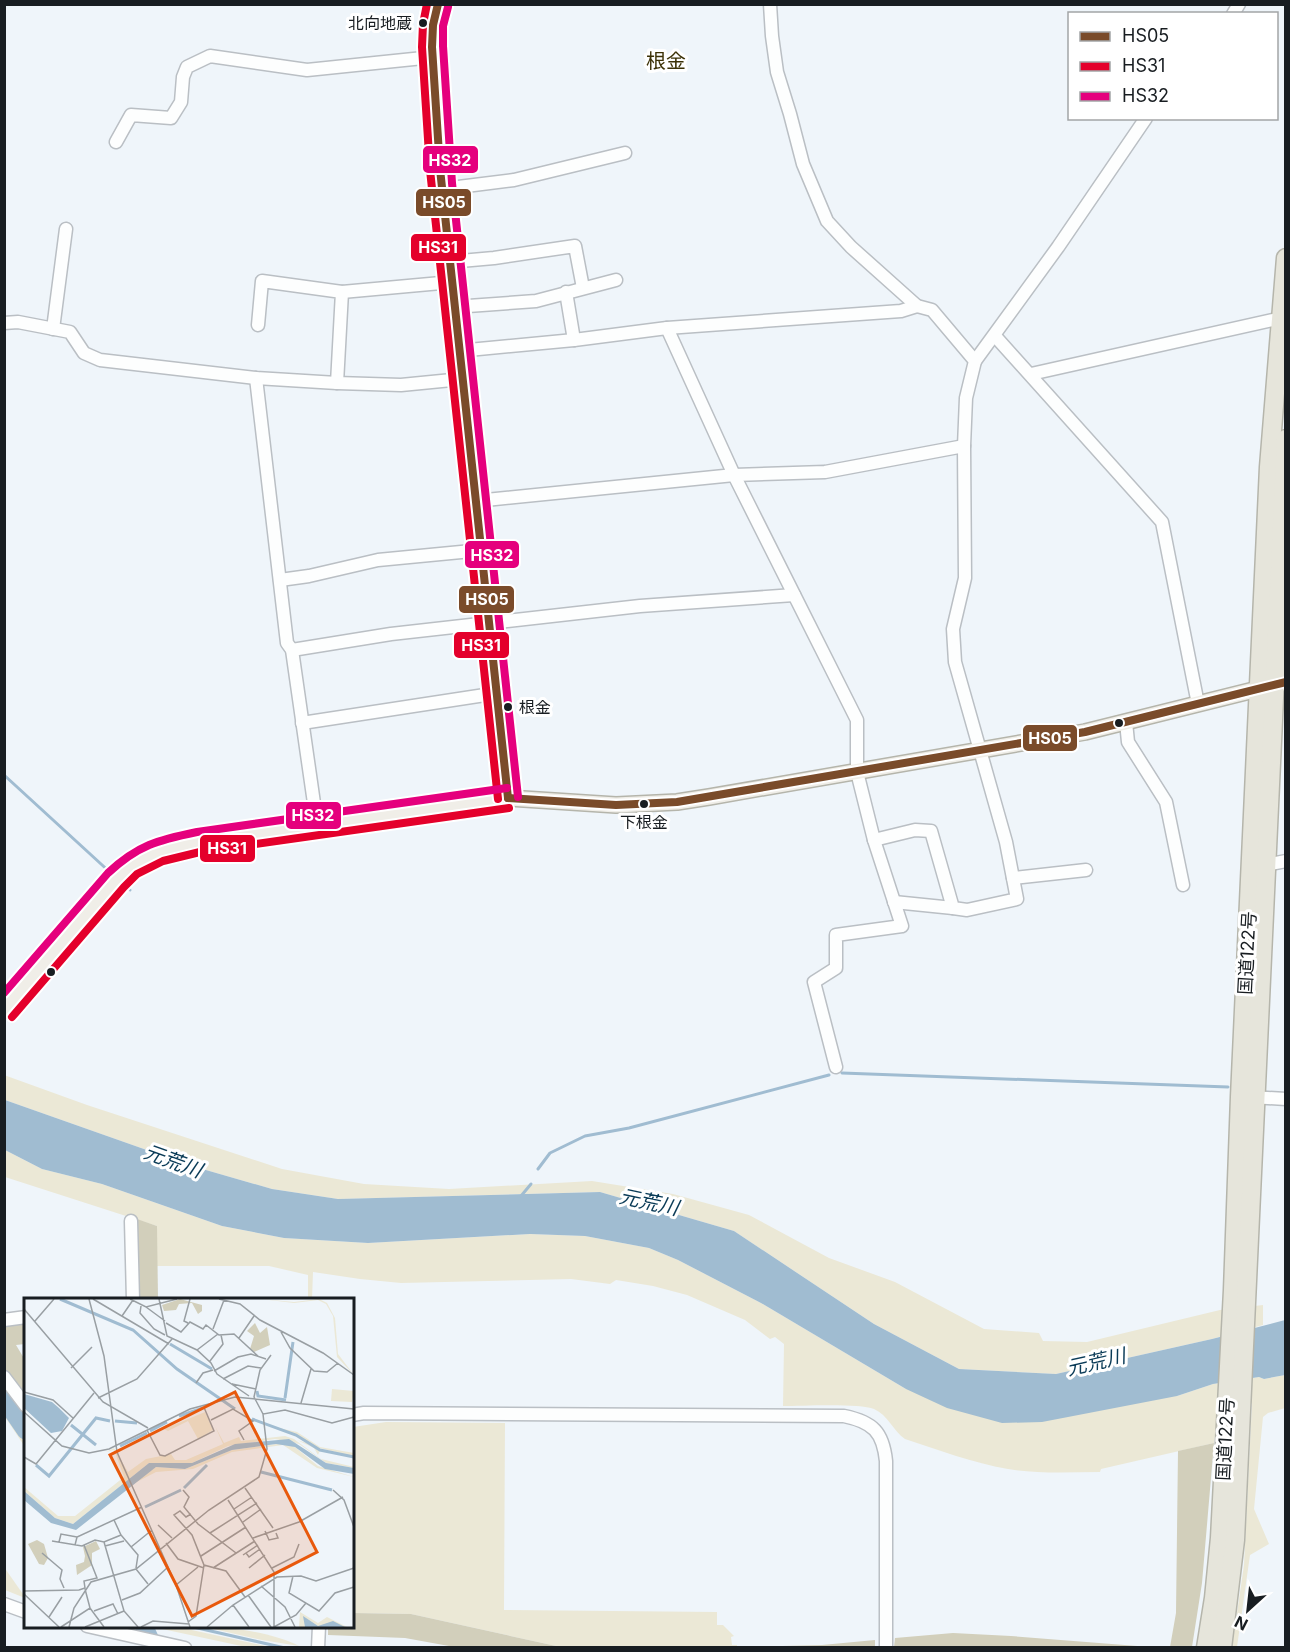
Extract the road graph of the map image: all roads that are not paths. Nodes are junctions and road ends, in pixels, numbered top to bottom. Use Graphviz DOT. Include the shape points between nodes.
graph roads {
  1 [pos="438,4"];
  2 [pos="771,4"];
  3 [pos="432,11"];
  4 [pos="433,57"];
  5 [pos="1145,120"];
  6 [pos="116,142"];
  7 [pos="625,153"];
  8 [pos="442,189"];
  9 [pos="66,229"];
  10 [pos="1286,258"];
  11 [pos="449,262"];
  12 [pos="615,280"];
  13 [pos="452,282"];
  14 [pos="583,288"];
  15 [pos="342,292"];
  16 [pos="566,292"];
  17 [pos="917,306"];
  18 [pos="454,307"];
  19 [pos="1282,318"];
  20 [pos="4,323"];
  21 [pos="258,324"];
  22 [pos="53,328"];
  23 [pos="667,328"];
  24 [pos="995,336"];
  25 [pos="574,340"];
  26 [pos="458,351"];
  27 [pos="975,361"];
  28 [pos="1030,374"];
  29 [pos="256,378"];
  30 [pos="462,379"];
  31 [pos="337,383"];
  32 [pos="1286,440"];
  33 [pos="964,446"];
  34 [pos="734,475"];
  35 [pos="1284,494"];
  36 [pos="476,501"];
  37 [pos="482,550"];
  38 [pos="280,580"];
  39 [pos="794,596"];
  40 [pos="490,622"];
  41 [pos="292,650"];
  42 [pos="1273,685"];
  43 [pos="498,693"];
  44 [pos="1198,704"];
  45 [pos="1126,722"];
  46 [pos="302,723"];
  47 [pos="981,751"];
  48 [pos="857,772"];
  49 [pos="508,798"];
  50 [pos="317,824"];
  51 [pos="874,840"];
  52 [pos="1286,861"];
  53 [pos="1259,867"];
  54 [pos="1086,870"];
  55 [pos="1013,878"];
  56 [pos="1183,885"];
  57 [pos="894,902"];
  58 [pos="953,908"];
  59 [pos="4,1010"];
  60 [pos="836,1067"];
  61 [pos="1248,1097"];
  62 [pos="1286,1099"];
  63 [pos="131,1221"];
  64 [pos="133,1298"];
  65 [pos="24,1317"];
  66 [pos="4,1320"];
  67 [pos="4,1377"];
  68 [pos="24,1403"];
  69 [pos="1234,1412"];
  70 [pos="354,1415"];
  71 [pos="4,1604"];
  72 [pos="24,1610"];
  73 [pos="96,1628"];
  74 [pos="319,1628"];
  75 [pos="185,1647"];
  76 [pos="318,1647"];
  77 [pos="886,1647"];
  78 [pos="1206,1647"];
  79 [pos="1222,1647"];
  1 -- 3 [label="street"];
  2 -- 17 [label="street" via="777,72 803,164 827,221"];
  3 -- 4 [label="street"];
  4 -- 6 [label="street" via="307,70 210,56 187,67 181,102 171,118 131,115"];
  4 -- 8 [label="street"];
  5 -- 24 [label="street"];
  7 -- 8 [label="street" via="513,180"];
  8 -- 11 [label="street"];
  9 -- 22 [label="street"];
  10 -- 19 [label="highway, 国道122号"];
  11 -- 13 [label="street"];
  11 -- 14 [label="street" via="575,246"];
  12 -- 14 [label="street"];
  13 -- 15 [label="street"];
  13 -- 18 [label="street"];
  14 -- 16 [label="street"];
  15 -- 21 [label="street" via="262,281"];
  15 -- 31 [label="street"];
  16 -- 18 [label="street" via="536,301"];
  16 -- 25 [label="street"];
  17 -- 23 [label="street" via="901,311"];
  17 -- 27 [label="street" via="932,310"];
  18 -- 26 [label="street"];
  19 -- 28 [label="street"];
  19 -- 42 [label="highway, 国道122号" via="1269,467"];
  20 -- 22 [label="street"];
  22 -- 29 [label="street" via="70,332 84,353 100,360"];
  23 -- 25 [label="street"];
  23 -- 34 [label="street"];
  24 -- 27 [label="street"];
  24 -- 28 [label="street"];
  25 -- 26 [label="street"];
  26 -- 30 [label="street"];
  27 -- 33 [label="street" via="966,398"];
  28 -- 44 [label="street" via="1162,522"];
  29 -- 31 [label="street"];
  29 -- 38 [label="street"];
  30 -- 31 [label="street" via="401,385"];
  30 -- 36 [label="street"];
  32 -- 35 [label="highway, 国道122号"];
  33 -- 34 [label="street" via="825,472"];
  33 -- 47 [label="street" via="964,578 953,628 955,662"];
  34 -- 36 [label="street"];
  34 -- 39 [label="street"];
  35 -- 42 [label="highway, 国道122号"];
  36 -- 37 [label="street"];
  37 -- 38 [label="street" via="378,560"];
  37 -- 40 [label="street"];
  38 -- 41 [label="street" via="287,643"];
  39 -- 40 [label="street" via="640,606"];
  39 -- 48 [label="street" via="857,720"];
  40 -- 41 [label="street"];
  40 -- 43 [label="street"];
  41 -- 46 [label="street"];
  42 -- 44 [label="main road"];
  42 -- 53 [label="highway, 国道122号"];
  43 -- 46 [label="street"];
  43 -- 49 [label="street"];
  44 -- 45 [label="main road"];
  45 -- 47 [label="main road"];
  45 -- 56 [label="street" via="1128,742 1167,802"];
  46 -- 50 [label="street"];
  47 -- 48 [label="main road"];
  47 -- 55 [label="street"];
  48 -- 49 [label="main road" via="677,802 616,805"];
  48 -- 51 [label="street"];
  49 -- 50 [label="main road"];
  50 -- 59 [label="main road" via="175,846 145,857 116,880"];
  51 -- 57 [label="street"];
  51 -- 58 [label="street" via="915,830 931,831"];
  52 -- 53 [label="street"];
  53 -- 61 [label="highway, 国道122号"];
  54 -- 55 [label="street"];
  55 -- 58 [label="street" via="1017,899 967,910"];
  57 -- 58 [label="street"];
  57 -- 60 [label="street" via="902,926 836,935 836,968 814,981"];
  61 -- 62 [label="street"];
  61 -- 69 [label="highway, 国道122号"];
  63 -- 64 [label="street"];
  65 -- 66 [label="street"];
  67 -- 68 [label="street"];
  69 -- 78 [label="highway, 国道122号"];
  69 -- 79 [label="highway, 国道122号" via="1235,1540"];
  70 -- 77 [label="street" via="666,1414 858,1419 877,1431 885,1446"];
  71 -- 72 [label="street"];
  73 -- 75 [label="street"];
  74 -- 76 [label="street"];
}
